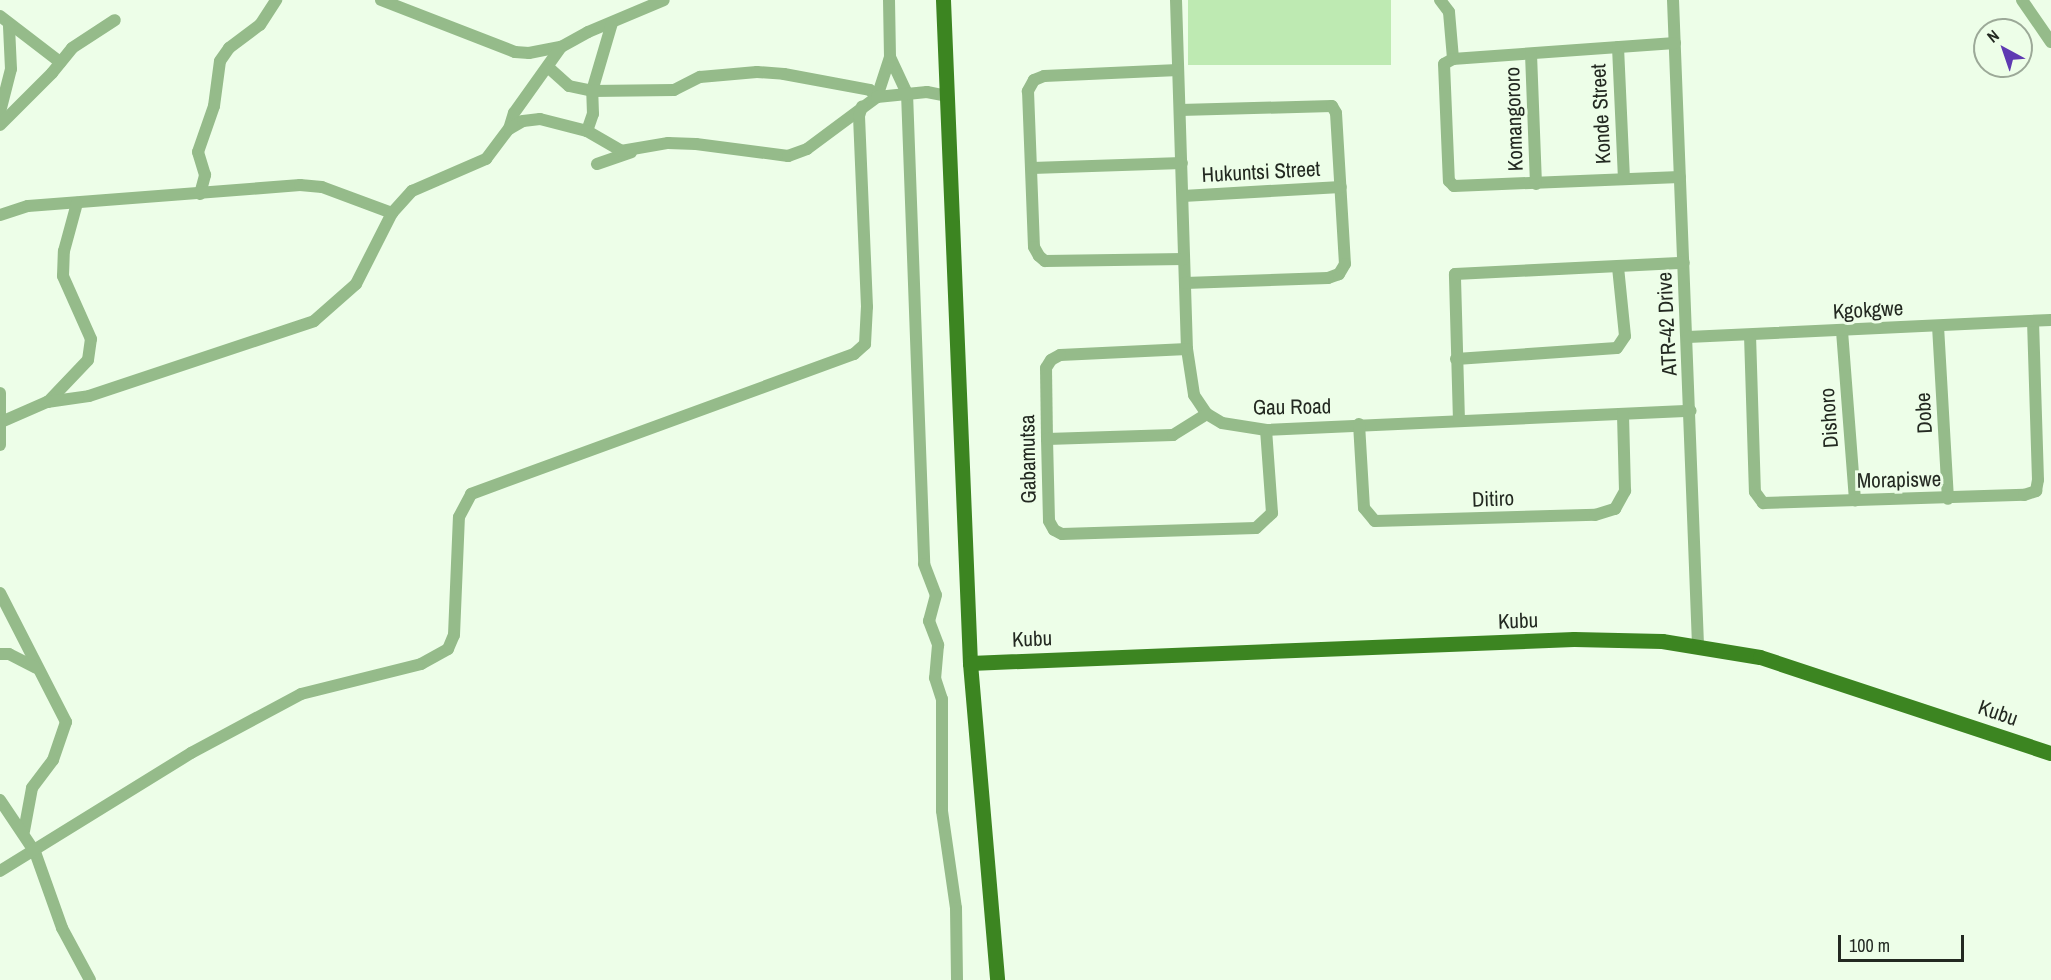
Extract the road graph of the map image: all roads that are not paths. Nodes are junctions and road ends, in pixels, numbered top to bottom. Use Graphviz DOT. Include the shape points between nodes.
graph roads {
  1 [pos="276,0"];
  2 [pos="381,0"];
  3 [pos="664,0"];
  4 [pos="889,0"];
  5 [pos="943,0"];
  6 [pos="1176,0"];
  7 [pos="1440,0"];
  8 [pos="1673,0"];
  9 [pos="2022,0"];
  10 [pos="0,16"];
  11 [pos="115,20"];
  12 [pos="612,23"];
  13 [pos="9,26"];
  14 [pos="2051,42"];
  15 [pos="1675,43"];
  16 [pos="561,47"];
  17 [pos="1618,47"];
  18 [pos="1531,54"];
  19 [pos="890,57"];
  20 [pos="1453,59"];
  21 [pos="60,63"];
  22 [pos="549,68"];
  23 [pos="1178,70"];
  24 [pos="592,92"];
  25 [pos="907,93"];
  26 [pos="947,96"];
  27 [pos="877,97"];
  28 [pos="862,106"];
  29 [pos="1180,110"];
  30 [pos="0,112"];
  31 [pos="0,125"];
  32 [pos="509,129"];
  33 [pos="587,131"];
  34 [pos="631,152"];
  35 [pos="1182,163"];
  36 [pos="597,164"];
  37 [pos="1032,168"];
  38 [pos="1680,177"];
  39 [pos="1624,178"];
  40 [pos="1536,184"];
  41 [pos="1341,187"];
  42 [pos="200,194"];
  43 [pos="1184,196"];
  44 [pos="77,203"];
  45 [pos="392,213"];
  46 [pos="0,215"];
  47 [pos="1184,259"];
  48 [pos="1684,263"];
  49 [pos="1618,267"];
  50 [pos="1185,283"];
  51 [pos="2051,320"];
  52 [pos="2033,321"];
  53 [pos="1938,326"];
  54 [pos="1842,331"];
  55 [pos="1750,335"];
  56 [pos="1688,337"];
  57 [pos="1187,349"];
  58 [pos="1456,359"];
  59 [pos="0,393"];
  60 [pos="47,402"];
  61 [pos="1691,411"];
  62 [pos="1207,414"];
  63 [pos="1623,414"];
  64 [pos="1459,421"];
  65 [pos="1,422"];
  66 [pos="1359,424"];
  67 [pos="1266,430"];
  68 [pos="1047,439"];
  69 [pos="0,445"];
  70 [pos="1948,499"];
  71 [pos="1855,501"];
  72 [pos="0,593"];
  73 [pos="1698,646"];
  74 [pos="0,654"];
  75 [pos="1001,662"];
  76 [pos="970,663"];
  77 [pos="36,668"];
  78 [pos="972,693"];
  79 [pos="2051,753"];
  80 [pos="0,800"];
  81 [pos="24,831"];
  82 [pos="35,852"];
  83 [pos="0,870"];
  84 [pos="90,980"];
  85 [pos="957,980"];
  86 [pos="998,980"];
  1 -- 42 [label="street" via="260,25 220,61 214,106 198,152 205,175"];
  2 -- 16 [label="street" via="515,52"];
  3 -- 12 [label="street"];
  4 -- 19 [label="street"];
  5 -- 26 [label="main road"];
  6 -- 23 [label="street"];
  7 -- 20 [label="street" via="1449,12"];
  8 -- 15 [label="street, ATR-42 Drive"];
  9 -- 14 [label="street"];
  10 -- 13 [label="street"];
  11 -- 21 [label="street" via="72,48"];
  12 -- 16 [label="street"];
  12 -- 24 [label="street"];
  13 -- 21 [label="street"];
  13 -- 30 [label="street" via="11,69"];
  15 -- 17 [label="street"];
  15 -- 38 [label="street, ATR-42 Drive"];
  16 -- 22 [label="street"];
  17 -- 18 [label="street"];
  17 -- 39 [label="street, Konde Street"];
  18 -- 20 [label="street"];
  18 -- 40 [label="street, Komangororo"];
  19 -- 25 [label="street"];
  19 -- 27 [label="street"];
  20 -- 40 [label="street" via="1444,64 1449,181 1460,188"];
  21 -- 31 [label="street"];
  22 -- 24 [label="street" via="569,86"];
  22 -- 32 [label="street" via="518,106"];
  23 -- 29 [label="street"];
  23 -- 37 [label="street" via="1044,76 1034,80 1028,91"];
  24 -- 27 [label="street" via="674,90 700,77 757,72 861,88"];
  24 -- 33 [label="street" via="593,114"];
  25 -- 26 [label="street"];
  25 -- 27 [label="street"];
  25 -- 85 [label="street" via="924,564 936,595 929,621 938,645 935,678 942,699 942,811 956,908"];
  26 -- 76 [label="main road"];
  27 -- 28 [label="street"];
  28 -- 34 [label="street" via="807,149 788,156 677,143"];
  28 -- 82 [label="street" via="859,116 867,307 865,344 854,354 471,494 459,517 454,635 448,649 421,664 301,694 191,753"];
  29 -- 35 [label="street"];
  29 -- 41 [label="street" via="1332,106 1336,112"];
  32 -- 33 [label="street" via="540,119"];
  32 -- 45 [label="street" via="486,159 412,191"];
  33 -- 34 [label="street" via="621,151"];
  34 -- 36 [label="street"];
  35 -- 37 [label="street"];
  35 -- 43 [label="street"];
  37 -- 47 [label="street" via="1034,247 1045,261"];
  38 -- 39 [label="street"];
  38 -- 48 [label="street, ATR-42 Drive"];
  39 -- 40 [label="street"];
  41 -- 43 [label="street, Hukuntsi Street"];
  41 -- 50 [label="street" via="1345,264 1339,274"];
  42 -- 44 [label="street"];
  42 -- 45 [label="street" via="300,184 322,187"];
  43 -- 47 [label="street"];
  44 -- 46 [label="street" via="28,206"];
  44 -- 60 [label="street" via="64,251 63,276 91,339 88,360"];
  45 -- 60 [label="street" via="356,284 315,321 89,396"];
  47 -- 50 [label="street"];
  48 -- 49 [label="street"];
  48 -- 56 [label="street, ATR-42 Drive"];
  49 -- 58 [label="street" via="1625,336 1617,348"];
  49 -- 58 [label="street" via="1455,274"];
  50 -- 57 [label="street"];
  51 -- 52 [label="street, Kgokgwe"];
  52 -- 53 [label="street, Kgokgwe"];
  52 -- 70 [label="street, Morapiswe" via="2036,491"];
  53 -- 54 [label="street, Kgokgwe"];
  53 -- 70 [label="street, Dobe"];
  54 -- 55 [label="street, Kgokgwe"];
  54 -- 71 [label="street, Dishoro"];
  55 -- 56 [label="street, Kgokgwe"];
  55 -- 71 [label="street, Morapiswe" via="1756,496 1769,505"];
  56 -- 61 [label="street, ATR-42 Drive"];
  57 -- 62 [label="street" via="1194,395"];
  57 -- 68 [label="street, Gabamutsa" via="1060,355 1051,360 1046,368"];
  58 -- 64 [label="street"];
  59 -- 65 [label="street"];
  60 -- 65 [label="street"];
  61 -- 63 [label="street, Gau Road"];
  61 -- 73 [label="street, ATR-42 Drive"];
  62 -- 67 [label="street, Gau Road" via="1222,423"];
  62 -- 68 [label="street" via="1173,435"];
  63 -- 64 [label="street, Gau Road"];
  63 -- 66 [label="street, Ditiro" via="1625,491 1615,509 1595,515 1375,521 1364,508"];
  64 -- 66 [label="street, Gau Road"];
  65 -- 69 [label="street"];
  66 -- 67 [label="street, Gau Road"];
  67 -- 68 [label="street, Gabamutsa" via="1272,513 1256,528 1062,534 1048,521"];
  70 -- 71 [label="street, Morapiswe"];
  72 -- 77 [label="street"];
  73 -- 75 [label="main road, Kubu" via="1574,639"];
  73 -- 79 [label="main road, Kubu" via="1760,657"];
  74 -- 77 [label="street" via="9,654"];
  75 -- 76 [label="main road, Kubu"];
  75 -- 78 [label="main road" via="982,673"];
  76 -- 78 [label="main road"];
  77 -- 81 [label="street" via="66,722 66,731 53,760 32,788"];
  78 -- 86 [label="main road"];
  80 -- 81 [label="street"];
  81 -- 82 [label="street"];
  82 -- 83 [label="street"];
  82 -- 84 [label="street" via="62,928"];
}
